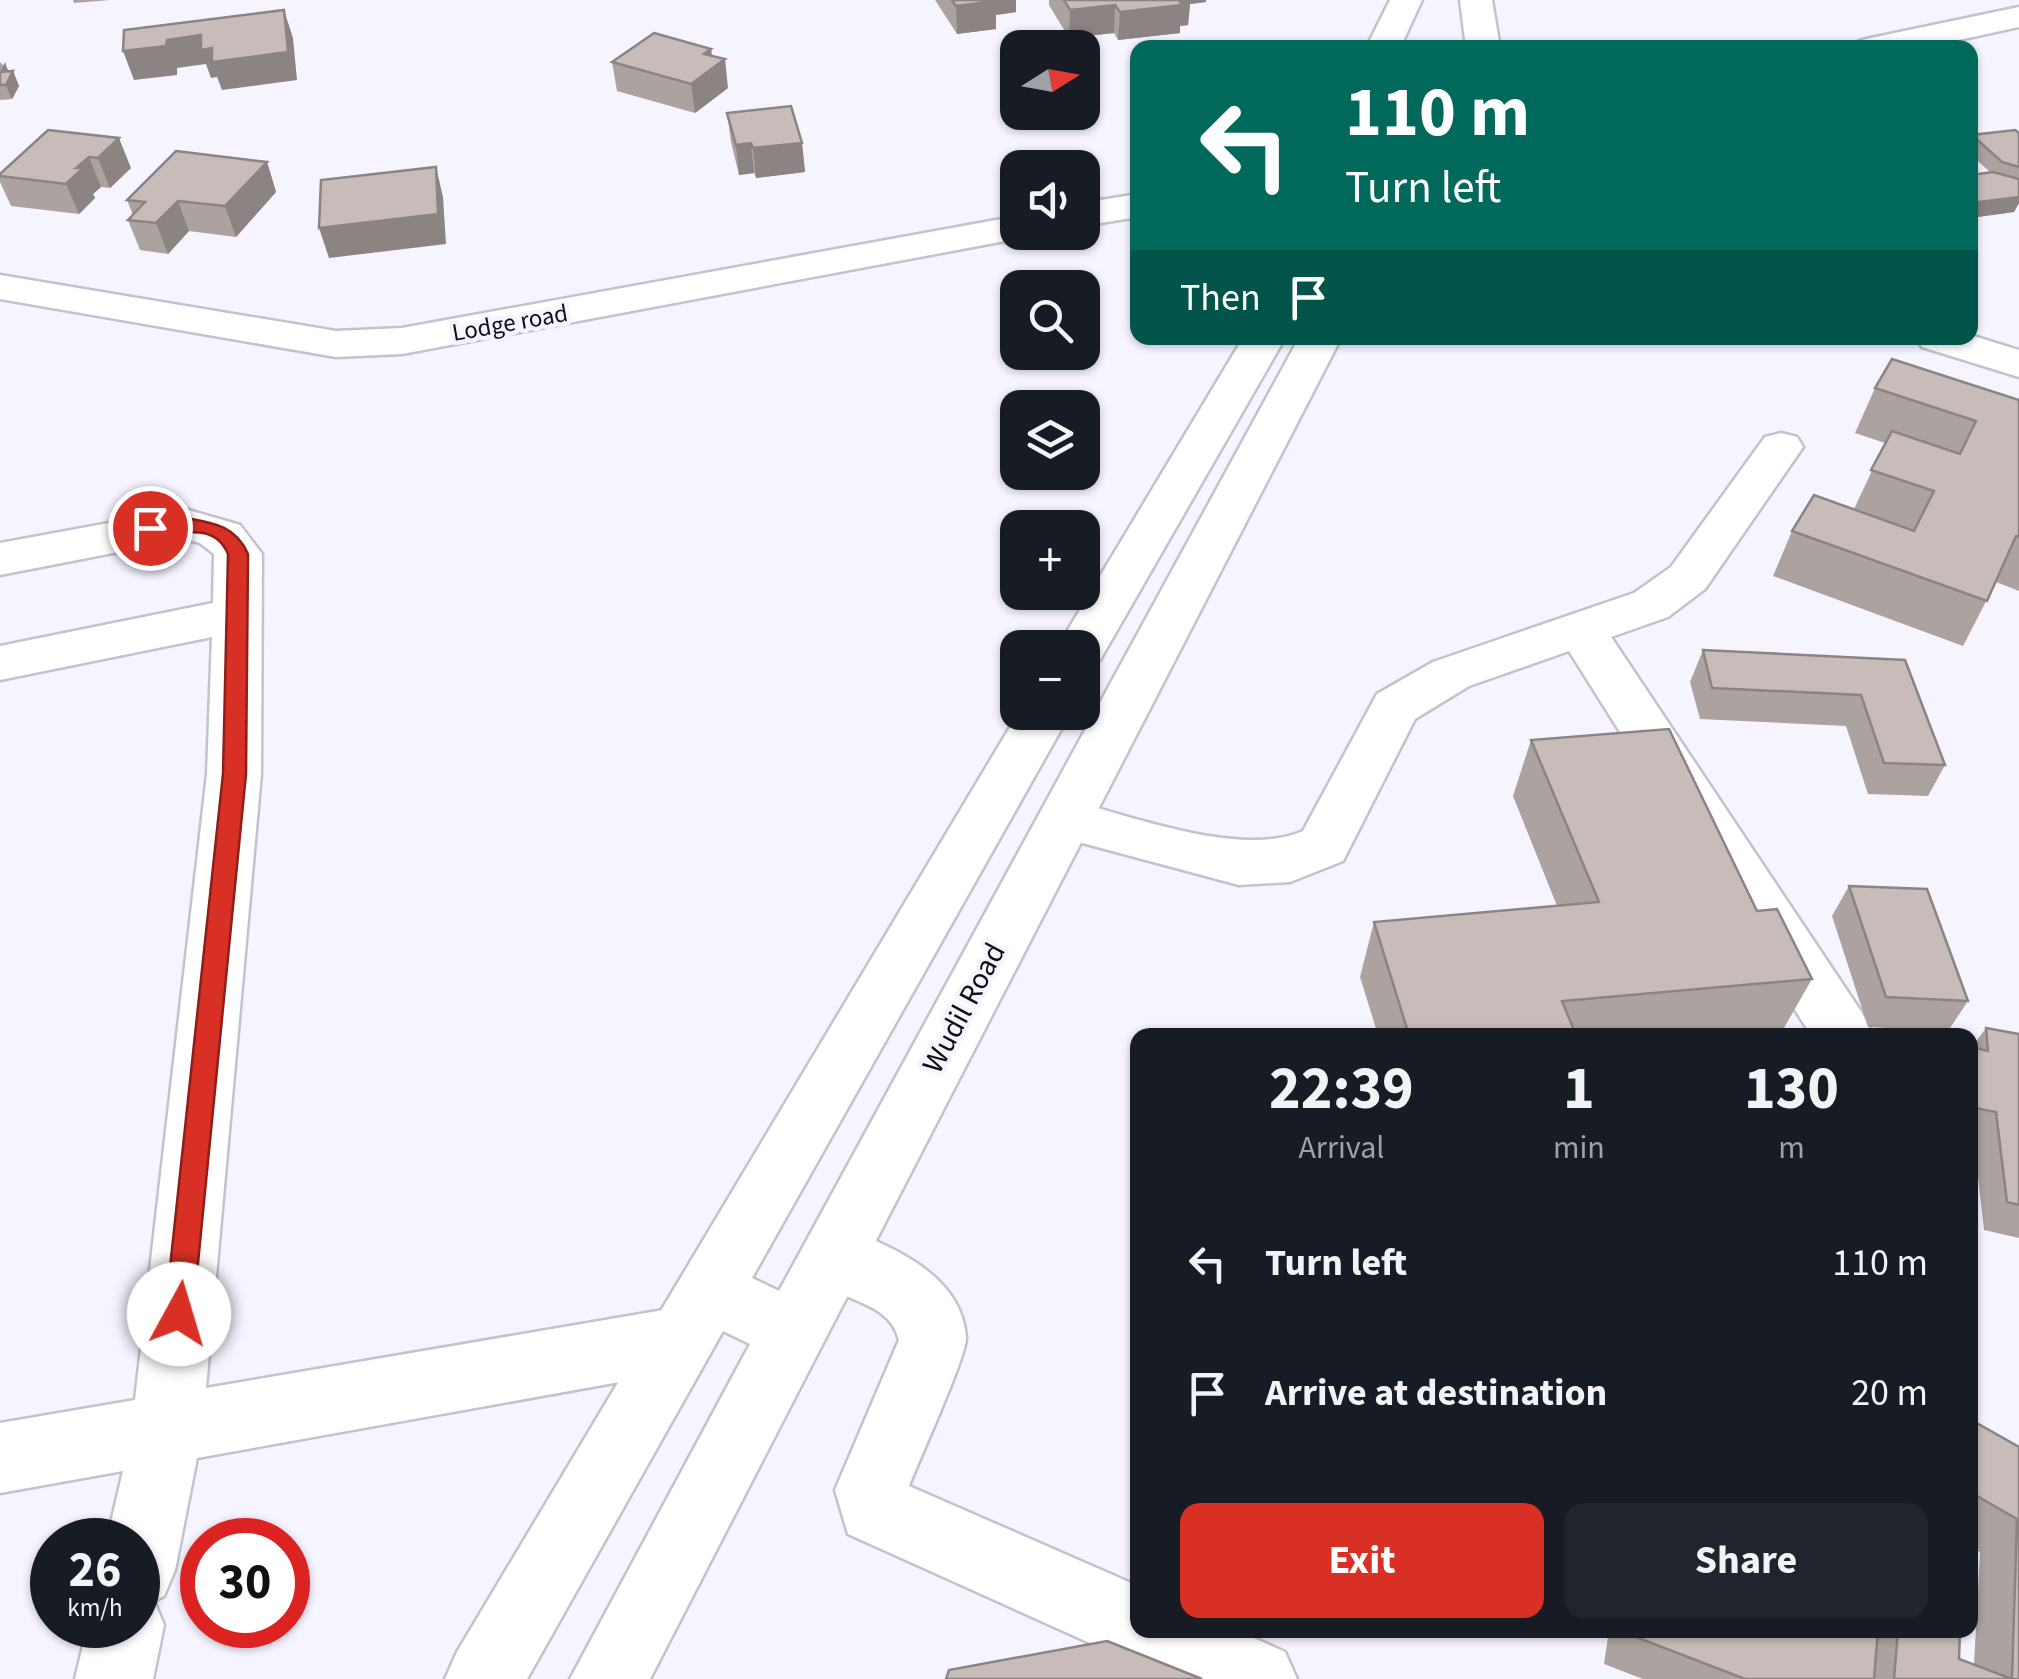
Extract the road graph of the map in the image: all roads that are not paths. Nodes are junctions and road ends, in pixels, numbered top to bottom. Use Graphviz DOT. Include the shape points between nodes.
graph roads {
  1 [pos="1406,0"];
  2 [pos="1476,0"];
  3 [pos="2019,17"];
  4 [pos="1387,40"];
  5 [pos="1482,40"];
  6 [pos="1909,40"];
  7 [pos="2019,40"];
  8 [pos="1978,48"];
  9 [pos="1130,206"];
  10 [pos="1100,212"];
  11 [pos="1000,231"];
  12 [pos="0,287"];
  13 [pos="1978,318"];
  14 [pos="2019,331"];
  15 [pos="1260,345"];
  16 [pos="1316,345"];
  17 [pos="1959,345"];
  18 [pos="2019,364"];
  19 [pos="1782,447"];
  20 [pos="0,559"];
  21 [pos="237,614"];
  22 [pos="1093,630"];
  23 [pos="1580,630"];
  24 [pos="0,664"];
  25 [pos="1035,730"];
  26 [pos="1064,819"];
  27 [pos="1839,1028"];
  28 [pos="834,1254"];
  29 [pos="695,1315"];
  30 [pos="794,1331"];
  31 [pos="167,1430"];
  32 [pos="0,1458"];
  33 [pos="149,1518"];
  34 [pos="1130,1621"];
  35 [pos="1166,1638"];
  36 [pos="121,1648"];
  37 [pos="114,1679"];
  38 [pos="484,1679"];
  39 [pos="609,1679"];
  40 [pos="1258,1679"];
  1 -- 4 [label="street"];
  2 -- 5 [label="street"];
  3 -- 6 [label="street"];
  7 -- 8 [label="street"];
  9 -- 10 [label="street"];
  11 -- 12 [label="street, Lodge road" via="402,341 336,344"];
  13 -- 14 [label="street"];
  15 -- 22 [label="street"];
  16 -- 26 [label="street, Wudil Road"];
  17 -- 18 [label="street"];
  19 -- 23 [label="street" via="1688,578 1651,604"];
  20 -- 21 [label="street" via="150,528 212,529 232,540 238,554"];
  21 -- 24 [label="street"];
  21 -- 31 [label="street" via="234,774"];
  23 -- 26 [label="street" via="1451,674 1395,707 1323,846 1290,861 1239,864"];
  23 -- 27 [label="street"];
  25 -- 29 [label="street"];
  26 -- 28 [label="street, Wudil Road"];
  28 -- 30 [label="street, Wudil Road"];
  28 -- 34 [label="street" via="910,1295 927,1314 933,1340 871,1490 874,1508"];
  29 -- 30 [label="street"];
  29 -- 31 [label="street"];
  29 -- 38 [label="street"];
  30 -- 39 [label="street, Wudil Road"];
  31 -- 32 [label="street"];
  31 -- 33 [label="street"];
  35 -- 40 [label="street"];
  36 -- 37 [label="street"];
}
